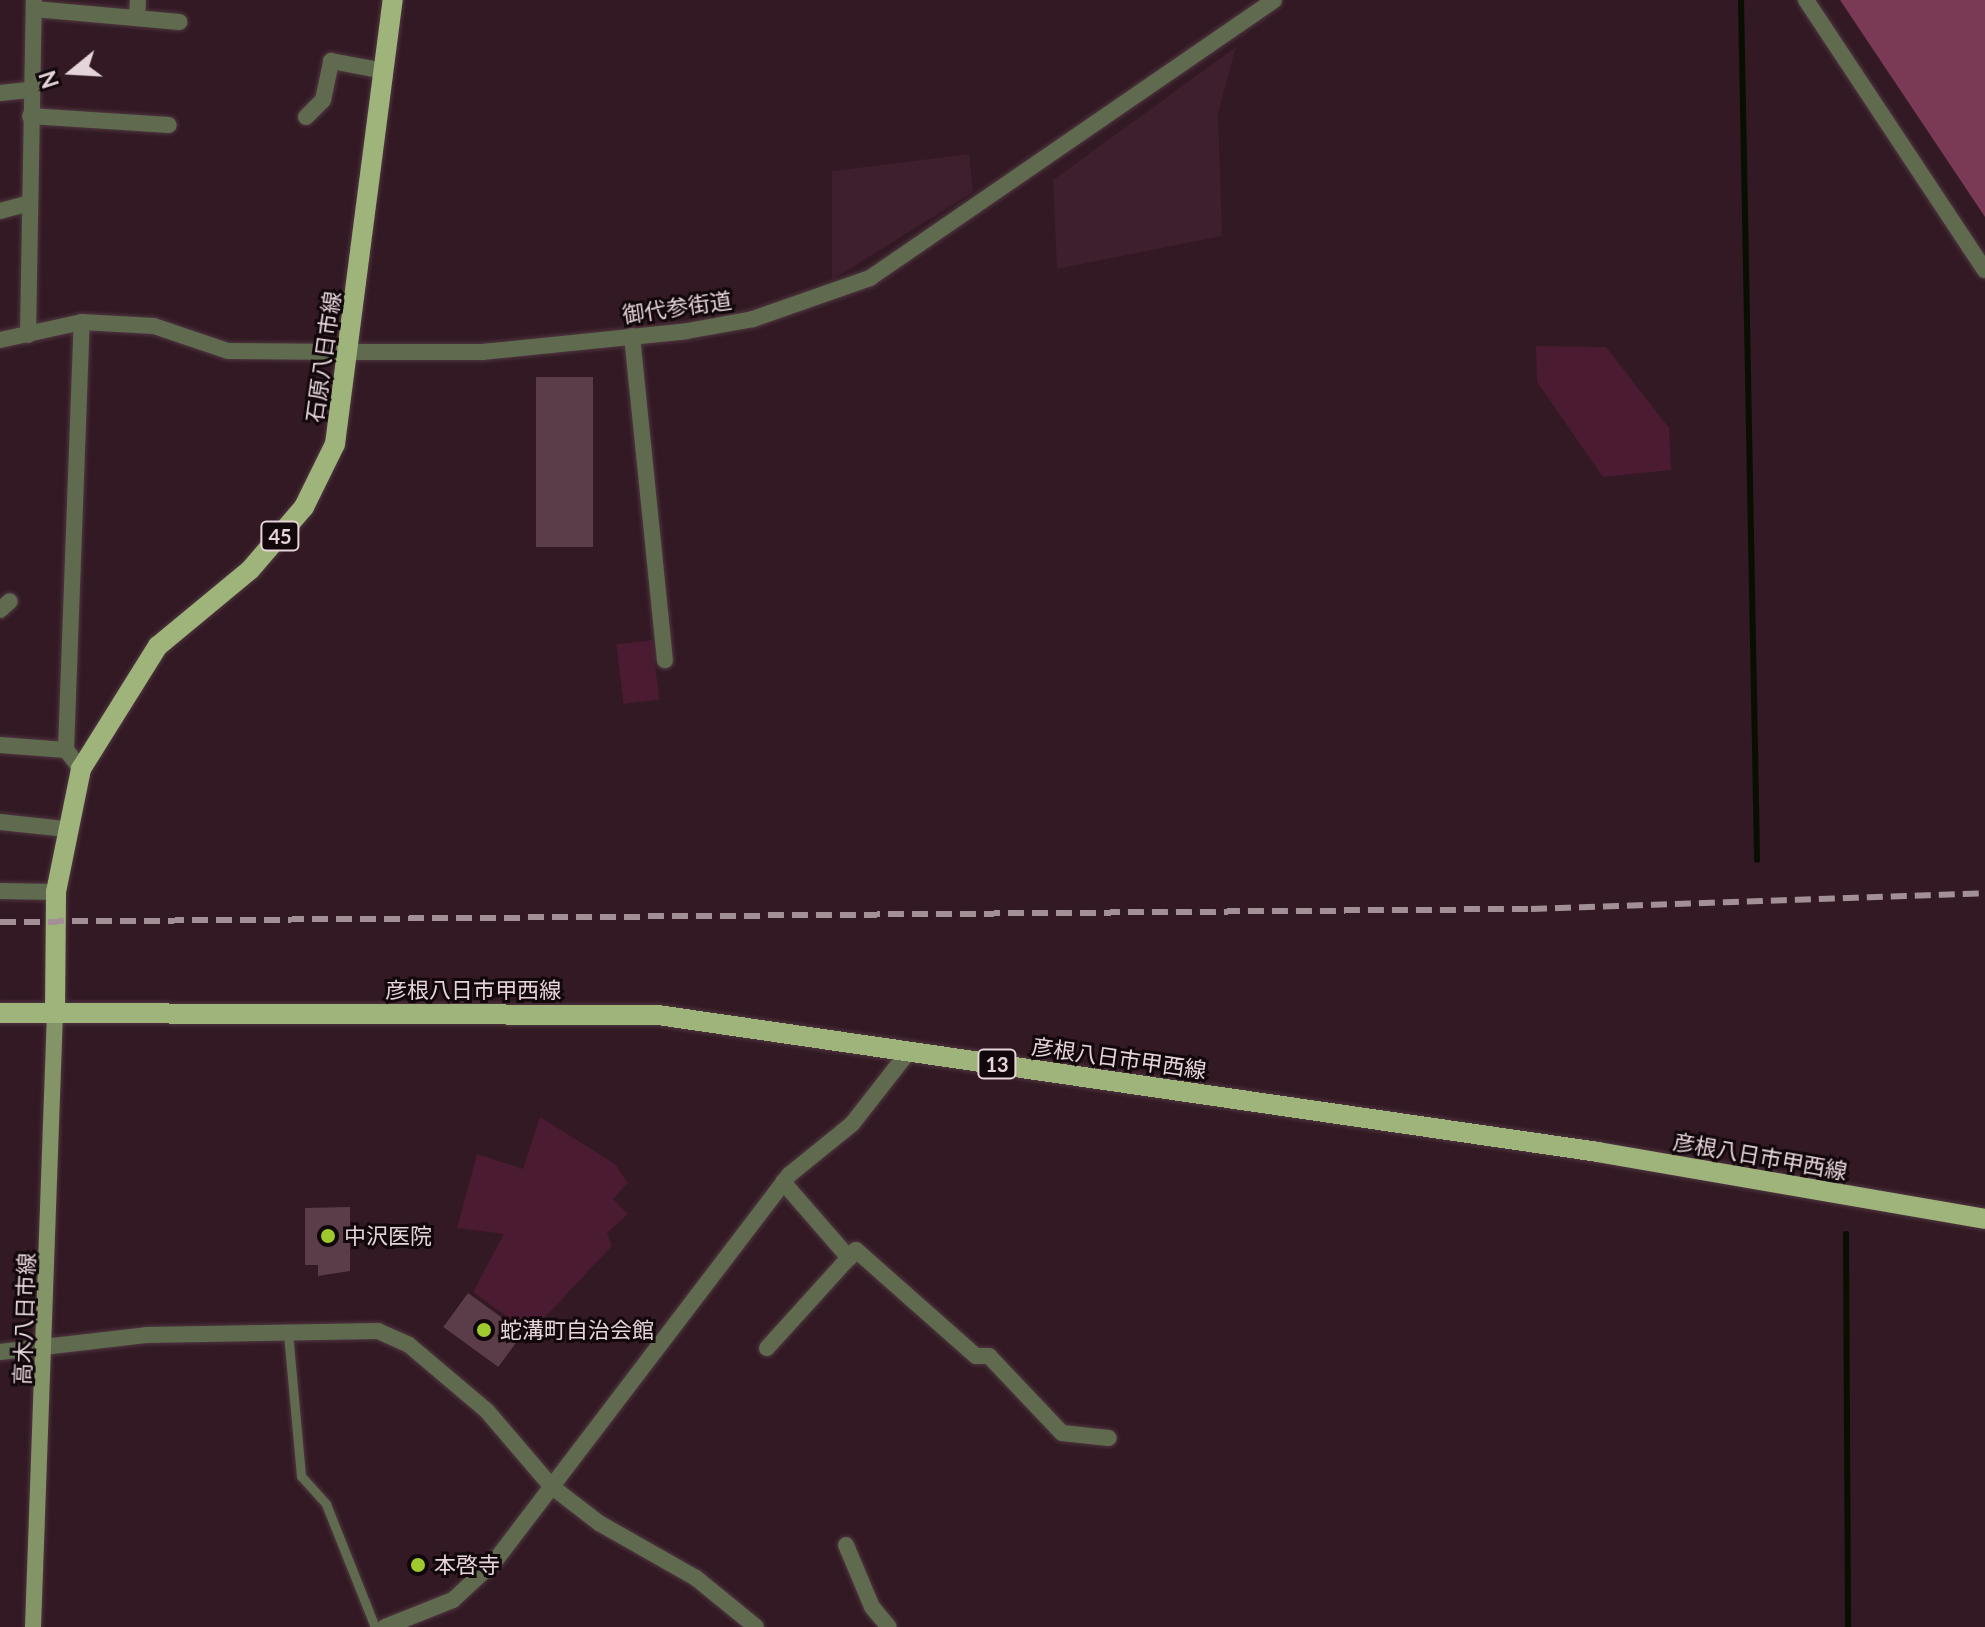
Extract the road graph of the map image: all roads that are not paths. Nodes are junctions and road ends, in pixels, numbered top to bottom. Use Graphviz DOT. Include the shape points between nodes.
graph roads {
  1 [pos="138,0"];
  2 [pos="393,0"];
  3 [pos="1274,0"];
  4 [pos="1806,0"];
  5 [pos="34,4"];
  6 [pos="137,18"];
  7 [pos="179,22"];
  8 [pos="385,71"];
  9 [pos="31,90"];
  10 [pos="0,93"];
  11 [pos="30,116"];
  12 [pos="306,117"];
  13 [pos="169,125"];
  14 [pos="27,204"];
  15 [pos="0,211"];
  16 [pos="1985,270"];
  17 [pos="82,322"];
  18 [pos="28,335"];
  19 [pos="632,336"];
  20 [pos="0,340"];
  21 [pos="348,352"];
  22 [pos="665,660"];
  23 [pos="0,745"];
  24 [pos="66,750"];
  25 [pos="81,769"];
  26 [pos="0,822"];
  27 [pos="65,829"];
  28 [pos="0,891"];
  29 [pos="56,892"];
  30 [pos="55,1012"];
  31 [pos="0,1013"];
  32 [pos="909,1051"];
  33 [pos="783,1182"];
  34 [pos="1985,1219"];
  35 [pos="849,1258"];
  36 [pos="288,1333"];
  37 [pos="767,1348"];
  38 [pos="45,1350"];
  39 [pos="0,1352"];
  40 [pos="1109,1438"];
  41 [pos="551,1486"];
  42 [pos="846,1545"];
  43 [pos="33,1627"];
  44 [pos="375,1627"];
  45 [pos="385,1627"];
  46 [pos="756,1627"];
  47 [pos="889,1627"];
  1 -- 6 [label="street"];
  2 -- 8 [label="main road, 石原八日市線 / 45"];
  3 -- 19 [label="street, 御代参街道" via="870,278 753,319"];
  4 -- 16 [label="street"];
  5 -- 6 [label="street"];
  5 -- 9 [label="street"];
  6 -- 7 [label="street"];
  8 -- 12 [label="street" via="331,61 323,100"];
  8 -- 21 [label="main road, 石原八日市線 / 45"];
  9 -- 10 [label="street"];
  9 -- 11 [label="street"];
  11 -- 13 [label="street"];
  11 -- 14 [label="street"];
  14 -- 15 [label="street"];
  14 -- 18 [label="street"];
  17 -- 18 [label="street, 御代参街道"];
  17 -- 21 [label="street, 御代参街道" via="154,326 228,351"];
  17 -- 24 [label="street"];
  18 -- 20 [label="street, 御代参街道"];
  19 -- 21 [label="street, 御代参街道" via="482,352"];
  19 -- 22 [label="street"];
  21 -- 25 [label="main road, 石原八日市線 / 45" via="335,444 304,507 250,570 158,646"];
  23 -- 24 [label="street"];
  24 -- 25 [label="street"];
  25 -- 27 [label="main road, 石原八日市線 / 45"];
  26 -- 27 [label="street"];
  27 -- 29 [label="main road, 石原八日市線 / 45"];
  28 -- 29 [label="street"];
  29 -- 30 [label="main road, 石原八日市線 / 45"];
  30 -- 31 [label="main road, 彦根八日市甲西線 / 13"];
  30 -- 32 [label="main road, 彦根八日市甲西線 / 13" via="658,1015"];
  30 -- 38 [label="main road, 高木八日市線"];
  32 -- 33 [label="street" via="852,1124"];
  32 -- 34 [label="main road, 彦根八日市甲西線 / 13" via="1598,1152"];
  33 -- 35 [label="street"];
  33 -- 41 [label="street"];
  35 -- 37 [label="street"];
  35 -- 40 [label="street" via="856,1250 976,1356 989,1356 1062,1433"];
  36 -- 38 [label="street" via="146,1335"];
  36 -- 41 [label="street" via="378,1331 409,1345 487,1411"];
  36 -- 44 [label="lane" via="301,1476 326,1504"];
  38 -- 39 [label="street"];
  38 -- 43 [label="main road, 高木八日市線"];
  41 -- 45 [label="street" via="495,1561 453,1600"];
  41 -- 46 [label="street" via="599,1523 696,1578"];
  42 -- 47 [label="street" via="872,1607"];
}
